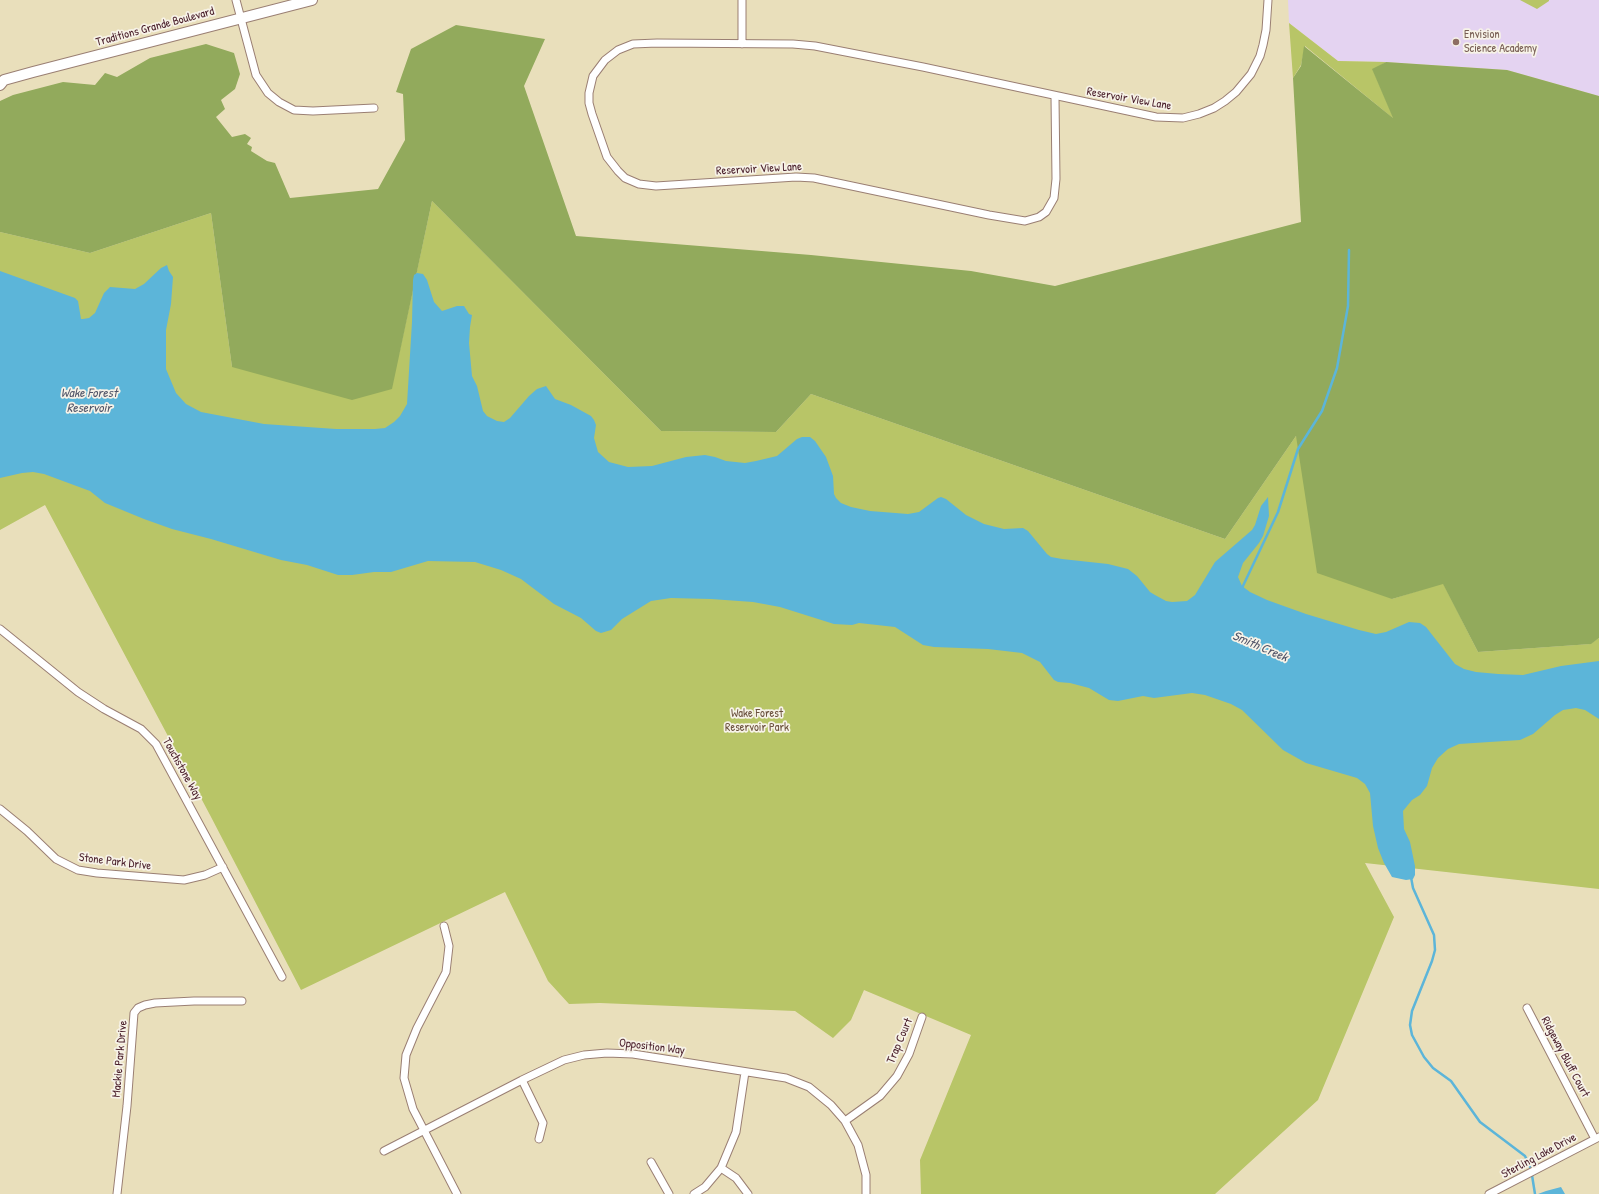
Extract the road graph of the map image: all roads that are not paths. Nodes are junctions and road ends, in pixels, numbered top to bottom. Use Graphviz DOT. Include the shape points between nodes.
graph roads {
  1 [pos="236,0"];
  2 [pos="312,0"];
  3 [pos="742,0"];
  4 [pos="1268,0"];
  5 [pos="241,18"];
  6 [pos="742,44"];
  7 [pos="2,81"];
  8 [pos="1055,97"];
  9 [pos="374,108"];
  10 [pos="0,629"];
  11 [pos="0,809"];
  12 [pos="223,867"];
  13 [pos="444,926"];
  14 [pos="282,977"];
  15 [pos="242,1001"];
  16 [pos="1527,1008"];
  17 [pos="922,1017"];
  18 [pos="745,1072"];
  19 [pos="522,1080"];
  20 [pos="845,1121"];
  21 [pos="424,1131"];
  22 [pos="1597,1138"];
  23 [pos="539,1139"];
  24 [pos="384,1151"];
  25 [pos="651,1162"];
  26 [pos="721,1168"];
  27 [pos="117,1194"];
  28 [pos="457,1194"];
  29 [pos="669,1194"];
  30 [pos="694,1194"];
  31 [pos="748,1194"];
  32 [pos="866,1194"];
  33 [pos="1490,1194"];
  1 -- 5 [label="street"];
  2 -- 5 [label="main road, Traditions Grande Boulevard"];
  3 -- 6 [label="street"];
  4 -- 8 [label="street, Reservoir View Lane" via="1266,30 1255,66 1236,92 1214,108 1191,116 1156,117"];
  5 -- 7 [label="main road, Traditions Grande Boulevard"];
  5 -- 9 [label="street" via="256,75 268,93 279,102 294,110"];
  6 -- 8 [label="street, Reservoir View Lane" via="806,45 923,67"];
  6 -- 8 [label="street, Reservoir View Lane" via="633,44 618,50 605,60 593,76 589,103 603,150 612,165 625,178 652,186 796,177 826,179 1025,221 1046,212 1054,198"];
  10 -- 12 [label="street, Touchstone Way" via="78,692 141,729 151,738 162,752"];
  11 -- 12 [label="street, Stone Park Drive" via="56,859 78,870 184,880"];
  12 -- 14 [label="street, Touchstone Way"];
  13 -- 21 [label="street" via="449,946 446,972 406,1055 404,1078 413,1109"];
  15 -- 27 [label="street, Mackie Park Drive" via="155,1003 138,1008 134,1013"];
  16 -- 22 [label="street, Ridgeway Bluff Court"];
  17 -- 20 [label="street, Trap Court" via="909,1054 897,1076 880,1096"];
  18 -- 19 [label="street, Opposition Way" via="633,1054 607,1053 564,1060"];
  18 -- 20 [label="street, Opposition Way" via="786,1078 809,1087 831,1105"];
  18 -- 26 [label="street" via="736,1132"];
  19 -- 21 [label="street, Opposition Way"];
  19 -- 23 [label="street" via="543,1124"];
  20 -- 32 [label="street, Opposition Way" via="858,1145 866,1175"];
  21 -- 24 [label="street, Opposition Way"];
  21 -- 28 [label="street"];
  22 -- 33 [label="street, Sterling Lake Drive"];
  25 -- 29 [label="street"];
  26 -- 30 [label="street" via="705,1187"];
  26 -- 31 [label="street" via="736,1178"];
}
